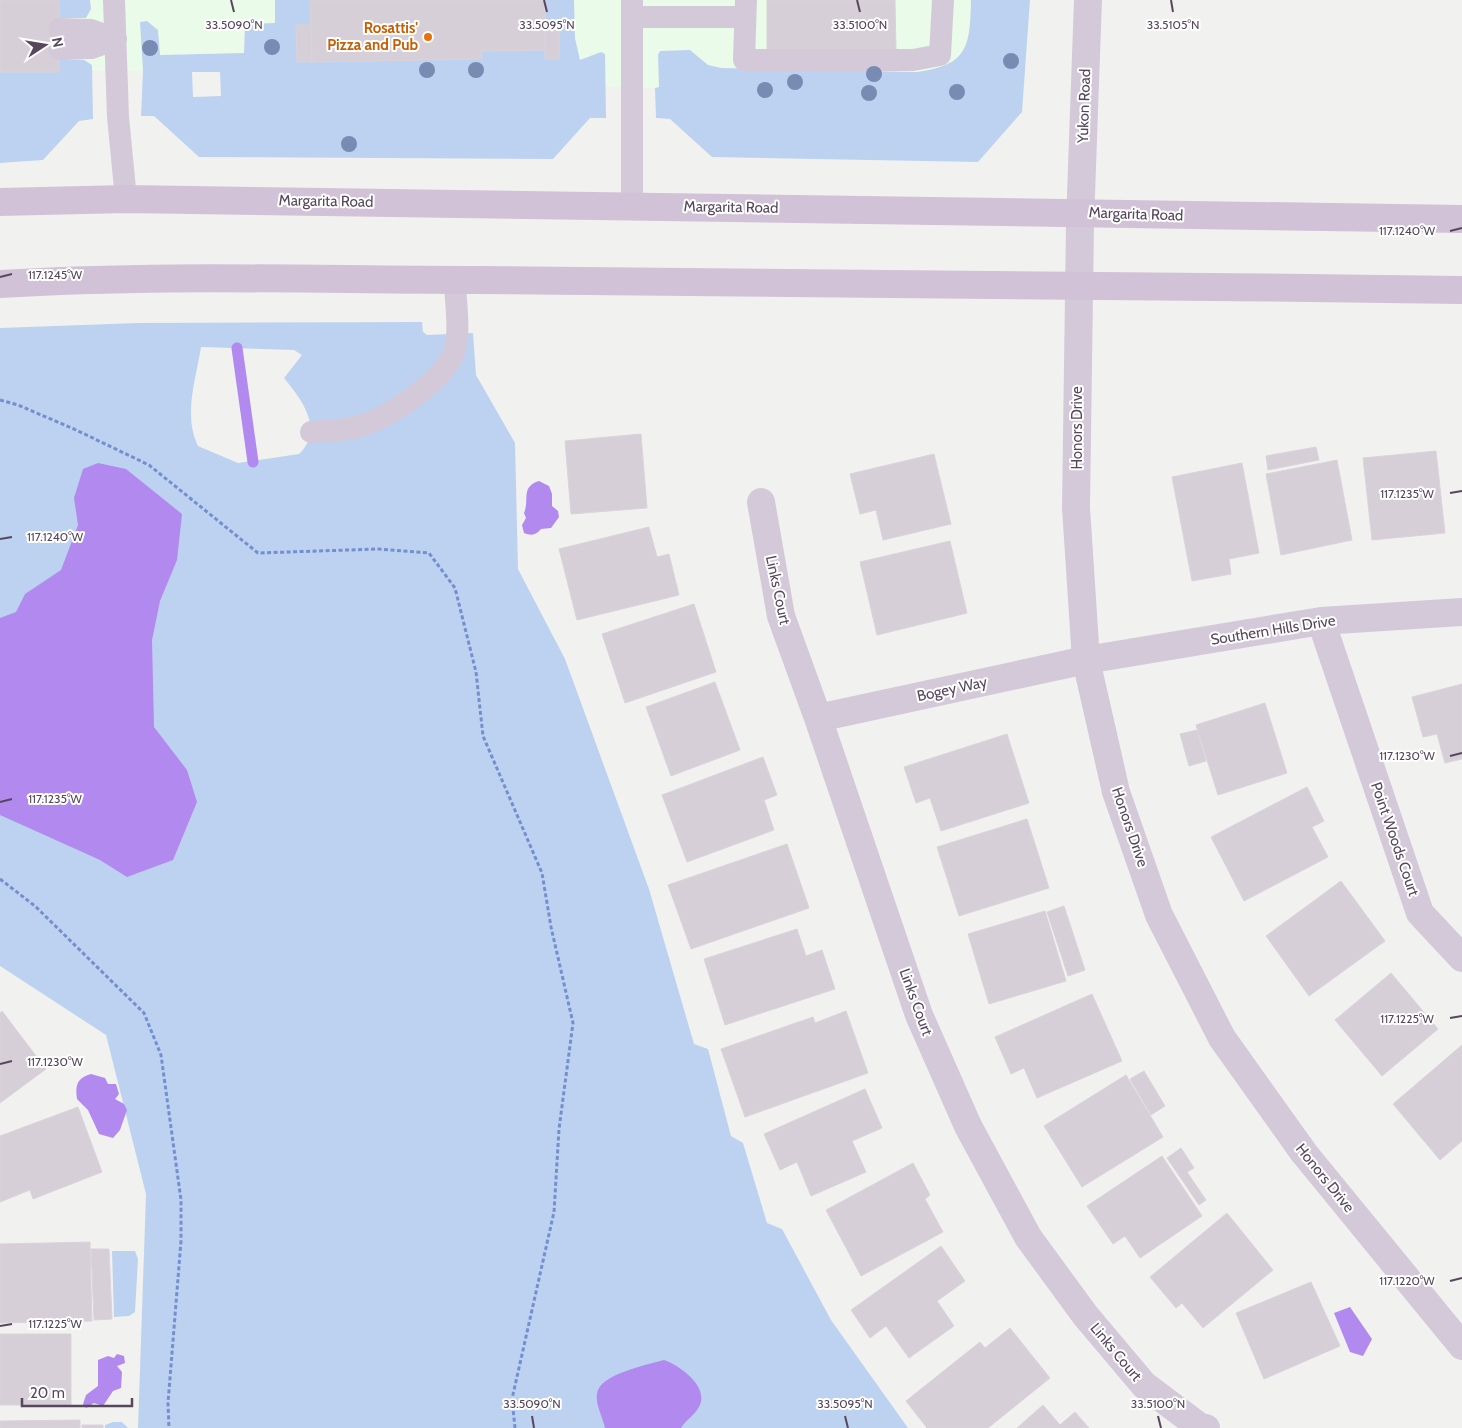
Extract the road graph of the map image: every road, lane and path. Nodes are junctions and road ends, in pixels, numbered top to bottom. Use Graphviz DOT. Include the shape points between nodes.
graph roads {
  1 [pos="114,0"];
  2 [pos="943,0"];
  3 [pos="1088,0"];
  4 [pos="704,8"];
  5 [pos="746,8"];
  6 [pos="632,9"];
  7 [pos="59,39"];
  8 [pos="116,39"];
  9 [pos="126,199"];
  10 [pos="0,202"];
  11 [pos="632,205"];
  12 [pos="1080,212"];
  13 [pos="1462,219"];
  14 [pos="455,280"];
  15 [pos="0,284"];
  16 [pos="1080,284"];
  17 [pos="1462,290"];
  18 [pos="0,400"];
  19 [pos="312,432"];
  20 [pos="761,502"];
  21 [pos="1462,612"];
  22 [pos="1321,622"];
  23 [pos="1086,660"];
  24 [pos="818,718"];
  25 [pos="0,879"];
  26 [pos="1462,958"];
  27 [pos="1462,1346"];
  28 [pos="169,1428"];
  29 [pos="516,1428"];
  30 [pos="1206,1428"];
  1 -- 8 [label="lane"];
  2 -- 5 [label="lane" via="940,55 913,60 744,60"];
  3 -- 12 [label="street, Yukon Road"];
  4 -- 5 [label="lane"];
  4 -- 6 [label="lane"];
  6 -- 11 [label="lane"];
  7 -- 8 [label="lane" via="91,30"];
  8 -- 9 [label="lane" via="118,117"];
  9 -- 10 [label="main road, Margarita Road"];
  9 -- 11 [label="main road, Margarita Road"];
  11 -- 12 [label="main road, Margarita Road"];
  12 -- 13 [label="main road, Margarita Road" via="1154,216"];
  12 -- 16 [label="street, Honors Drive"];
  14 -- 15 [label="main road" via="188,279"];
  14 -- 16 [label="main road"];
  14 -- 19 [label="lane" via="456,338 452,356 440,372 402,406 379,418 343,431"];
  16 -- 17 [label="main road"];
  16 -- 23 [label="street, Honors Drive" via="1076,508"];
  18 -- 29 [label="path" via="74,428 150,466 258,553 378,549 429,553 455,588 476,672 483,736 542,873 573,1023 559,1129 554,1212 512,1399"];
  20 -- 24 [label="street, Links Court" via="781,616"];
  21 -- 22 [label="street, Southern Hills Drive"];
  22 -- 23 [label="street, Southern Hills Drive"];
  22 -- 26 [label="street, Point Woods Court" via="1420,913"];
  23 -- 24 [label="street, Bogey Way"];
  23 -- 27 [label="street, Honors Drive" via="1116,792 1160,915 1222,1038 1304,1153"];
  24 -- 30 [label="street, Links Court" via="919,1015 968,1126 1028,1237 1085,1315 1144,1385"];
  25 -- 28 [label="path" via="35,906 144,1013 161,1056 181,1200"];
}
